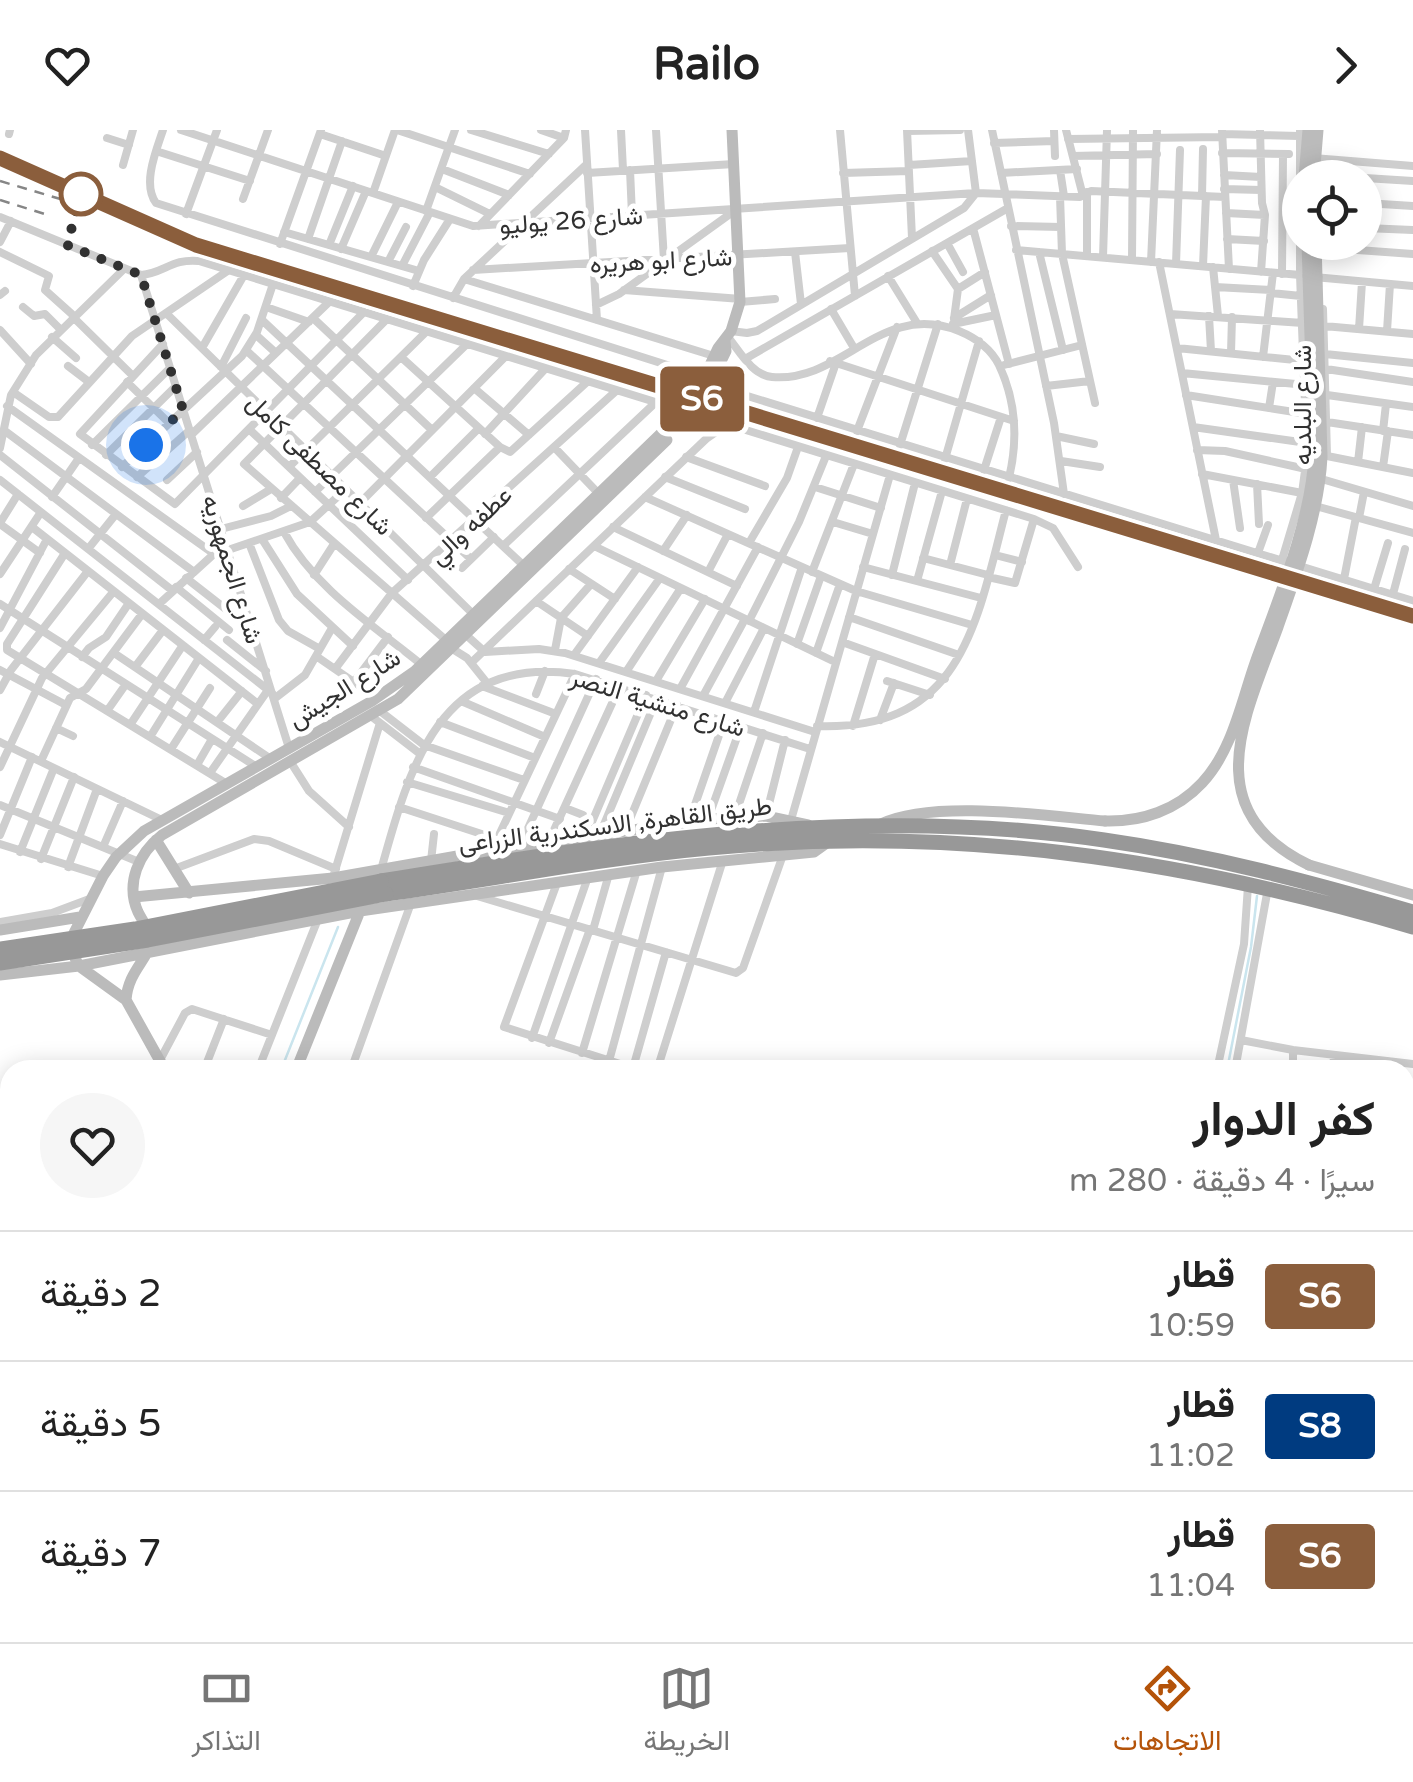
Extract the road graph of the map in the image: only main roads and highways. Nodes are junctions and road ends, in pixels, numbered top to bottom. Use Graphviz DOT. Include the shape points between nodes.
graph roads {
  1 [pos="732,130"];
  2 [pos="1318,130"];
  3 [pos="1302,132"];
  4 [pos="1306,157"];
  5 [pos="1307,160"];
  6 [pos="1311,260"];
  7 [pos="1309,276"];
  8 [pos="728,336"];
  9 [pos="704,384"];
  10 [pos="679,419"];
  11 [pos="462,632"];
  12 [pos="449,644"];
  13 [pos="377,712"];
  14 [pos="290,755"];
  15 [pos="876,827"];
  16 [pos="817,828"];
  17 [pos="156,840"];
  18 [pos="828,842"];
  19 [pos="383,882"];
  20 [pos="190,893"];
  21 [pos="1413,895"];
  22 [pos="134,897"];
  23 [pos="360,911"];
  24 [pos="1413,912"];
  25 [pos="80,917"];
  26 [pos="1413,926"];
  27 [pos="0,930"];
  28 [pos="0,949"];
  29 [pos="148,953"];
  30 [pos="0,962"];
  31 [pos="79,966"];
  32 [pos="0,975"];
  33 [pos="126,1000"];
  34 [pos="159,1060"];
  35 [pos="300,1060"];
  1 -- 8 [label="main road, شارع الجيش" via="740,300"];
  2 -- 4 [label="main road"];
  3 -- 4 [label="main road"];
  4 -- 5 [label="main road"];
  6 -- 7 [label="main road, شارع البلديه"];
  7 -- 15 [label="main road, bridge" via="1311,486 1214,769 1184,798 1147,817 1105,821 974,811 901,816"];
  7 -- 21 [label="main road, bridge" via="1319,486 1242,726 1239,782 1255,820 1284,851 1309,865"];
  8 -- 9 [label="main road, شارع الجيش"];
  8 -- 9 [label="main road, شارع الجيش"];
  9 -- 10 [label="main road, شارع الجيش, bridge"];
  10 -- 11 [label="main road, شارع الجيش"];
  10 -- 11 [label="main road, شارع الجيش" via="522,564"];
  11 -- 12 [label="main road, شارع الجيش"];
  12 -- 13 [label="main road, شارع الجيش"];
  12 -- 13 [label="main road, شارع الجيش" via="409,690"];
  13 -- 14 [label="main road, شارع الجيش"];
  13 -- 14 [label="main road, شارع الجيش"];
  14 -- 17 [label="main road, شارع الجيش"];
  14 -- 25 [label="main road, شارع الجيش" via="270,759 144,831 119,854"];
  15 -- 16 [label="highway, طريق القاهرة, الاسكندرية الزراعى"];
  15 -- 24 [label="highway, طريق القاهرة, الاسكندرية الزراعى" via="1104,840 1290,877"];
  16 -- 19 [label="highway, طريق القاهرة, الاسكندرية الزراعى" via="695,835"];
  16 -- 19 [label="main road" via="736,816 494,844"];
  17 -- 20 [label="main road"];
  17 -- 22 [label="main road, شارع الجيش" via="139,862"];
  18 -- 19 [label="highway, طريق القاهرة, الاسكندرية الزراعى"];
  18 -- 23 [label="main road" via="814,852"];
  18 -- 26 [label="highway, طريق القاهرة, الاسكندرية الزراعى" via="1027,847 1100,856 1268,886"];
  19 -- 20 [label="main road" via="334,874"];
  19 -- 28 [label="highway, طريق القاهرة, الاسكندرية الزراعى, bridge"];
  19 -- 30 [label="highway, طريق القاهرة, الاسكندرية الزراعى, bridge" via="122,945"];
  20 -- 22 [label="main road"];
  22 -- 29 [label="main road, شارع الجيش" via="149,934"];
  23 -- 29 [label="main road"];
  23 -- 35 [label="main road"];
  25 -- 27 [label="main road"];
  25 -- 31 [label="main road" via="72,946"];
  29 -- 31 [label="main road"];
  29 -- 33 [label="main road" via="130,977"];
  31 -- 32 [label="main road"];
  31 -- 33 [label="main road"];
  33 -- 34 [label="main road"];
}
